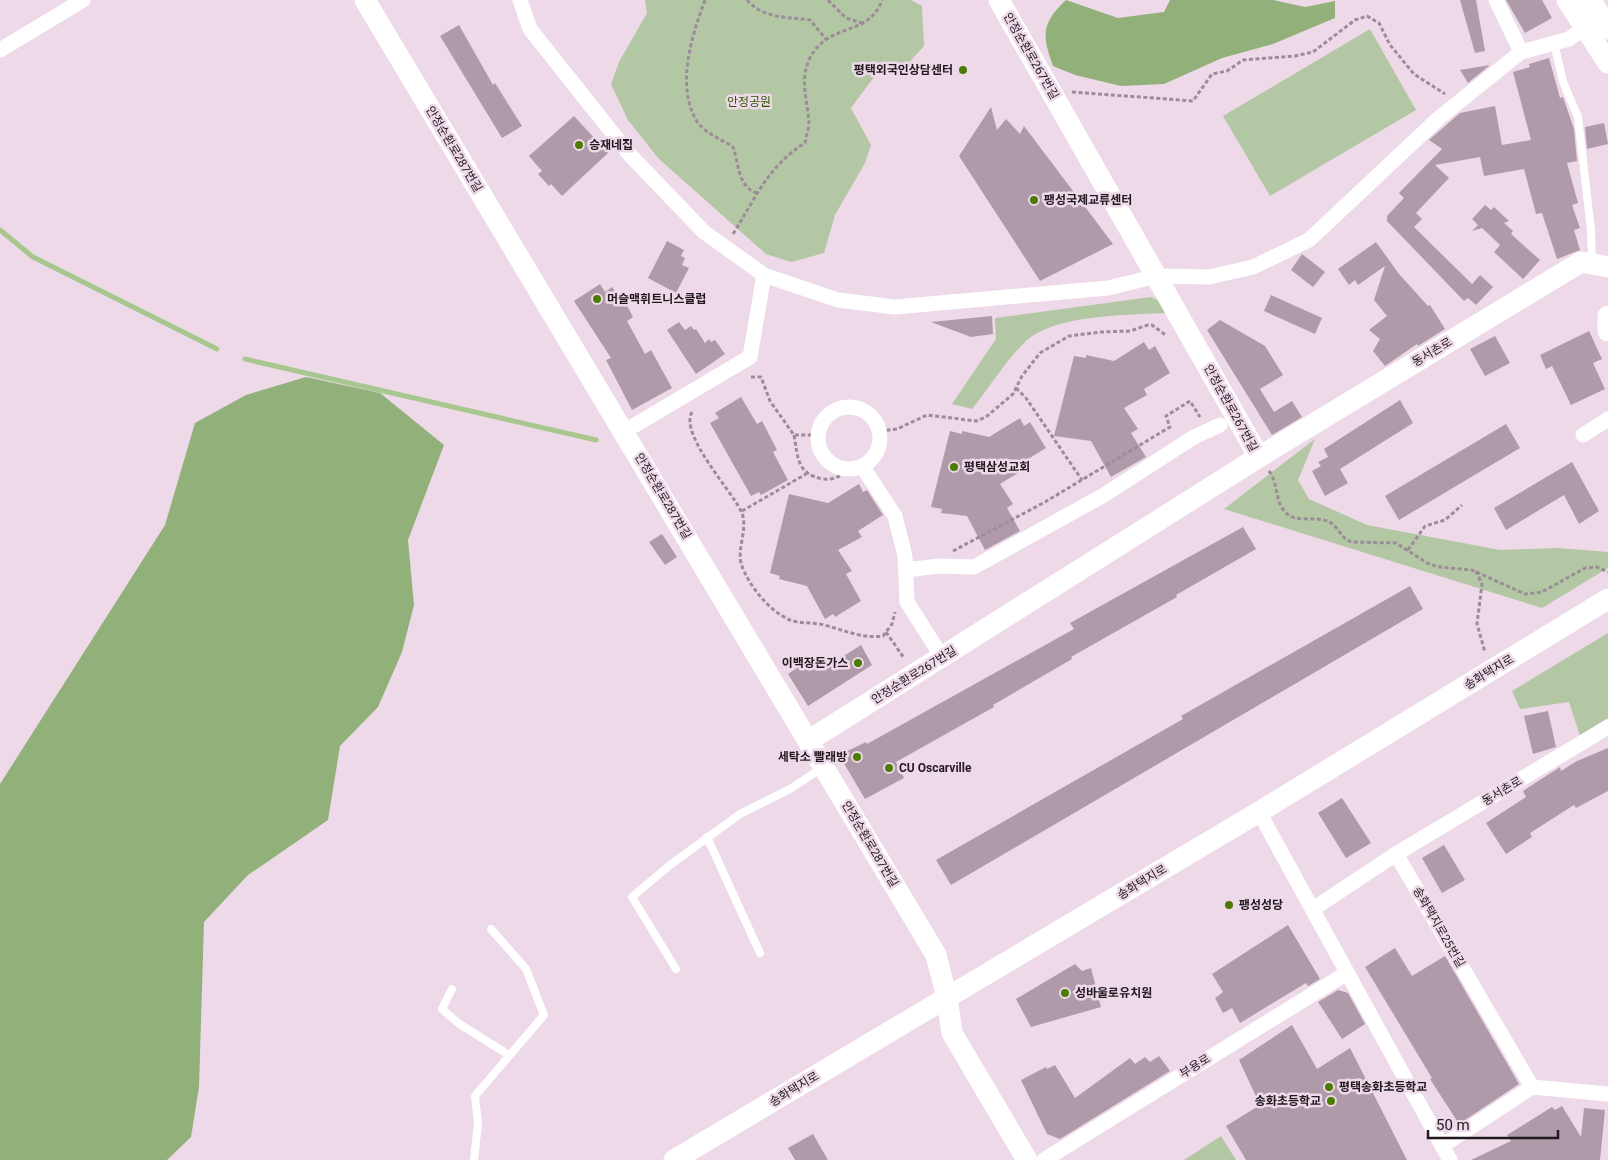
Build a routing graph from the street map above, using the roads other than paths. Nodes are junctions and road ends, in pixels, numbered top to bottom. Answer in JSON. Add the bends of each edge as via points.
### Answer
{"nodes":[{"id":1,"x":83,"y":0,"type":"edge"},
{"id":2,"x":365,"y":0,"type":"edge"},
{"id":3,"x":520,"y":0,"type":"edge"},
{"id":4,"x":998,"y":0,"type":"edge"},
{"id":5,"x":1496,"y":0,"type":"edge"},
{"id":6,"x":1567,"y":0,"type":"edge"},
{"id":7,"x":1591,"y":0,"type":"edge"},
{"id":8,"x":1584,"y":28,"type":"junction"},
{"id":9,"x":1608,"y":29,"type":"edge"},
{"id":10,"x":1554,"y":43,"type":"junction"},
{"id":11,"x":0,"y":50,"type":"edge"},
{"id":12,"x":1521,"y":52,"type":"junction"},
{"id":13,"x":1608,"y":63,"type":"edge"},
{"id":14,"x":1600,"y":265,"type":"edge"},
{"id":15,"x":764,"y":275,"type":"junction"},
{"id":16,"x":1157,"y":276,"type":"junction"},
{"id":17,"x":1608,"y":316,"type":"edge"},
{"id":18,"x":1608,"y":331,"type":"edge"},
{"id":19,"x":1608,"y":419,"type":"edge"},
{"id":20,"x":1214,"y":428,"type":"road end"},
{"id":21,"x":625,"y":432,"type":"junction"},
{"id":22,"x":1583,"y":435,"type":"dead end"},
{"id":23,"x":1255,"y":460,"type":"junction"},
{"id":24,"x":855,"y":468,"type":"junction"},
{"id":25,"x":906,"y":570,"type":"junction"},
{"id":26,"x":1608,"y":599,"type":"edge"},
{"id":27,"x":942,"y":657,"type":"junction"},
{"id":28,"x":1608,"y":727,"type":"edge"},
{"id":29,"x":808,"y":741,"type":"junction"},
{"id":30,"x":824,"y":767,"type":"junction"},
{"id":31,"x":1259,"y":812,"type":"junction"},
{"id":32,"x":707,"y":837,"type":"junction"},
{"id":33,"x":1396,"y":854,"type":"junction"},
{"id":34,"x":1313,"y":909,"type":"junction"},
{"id":35,"x":491,"y":929,"type":"dead end"},
{"id":36,"x":760,"y":953,"type":"dead end"},
{"id":37,"x":676,"y":968,"type":"dead end"},
{"id":38,"x":1347,"y":973,"type":"junction"},
{"id":39,"x":452,"y":989,"type":"dead end"},
{"id":40,"x":947,"y":998,"type":"junction"},
{"id":41,"x":509,"y":1055,"type":"junction"},
{"id":42,"x":1532,"y":1087,"type":"junction"},
{"id":43,"x":1608,"y":1094,"type":"edge"},
{"id":44,"x":1442,"y":1146,"type":"junction"},
{"id":45,"x":474,"y":1160,"type":"edge"},
{"id":46,"x":674,"y":1160,"type":"edge"},
{"id":47,"x":1027,"y":1160,"type":"edge"},
{"id":48,"x":1044,"y":1160,"type":"edge"},
{"id":49,"x":1450,"y":1160,"type":"edge"}],
"edges":[{"from":1,"to":11,"type":"street"},
{"from":2,"to":21,"type":"street","name":"안정순환로287번길"},
{"from":3,"to":15,"type":"street","via":[[530,28],[630,155],[704,232]]},
{"from":4,"to":16,"type":"street","name":"안정순환로267번길"},
{"from":5,"to":12,"type":"street"},
{"from":6,"to":8,"type":"street"},
{"from":7,"to":9,"type":"street"},
{"from":8,"to":10,"type":"street","via":[[1569,39]]},
{"from":8,"to":13,"type":"street"},
{"from":10,"to":12,"type":"street"},
{"from":10,"to":14,"type":"lane","via":[[1563,82],[1578,118],[1591,230]]},
{"from":12,"to":16,"type":"street","via":[[1360,190],[1309,240],[1253,267],[1209,277]]},
{"from":14,"to":23,"type":"street","name":"동서촌로","via":[[1581,262]]},
{"from":15,"to":16,"type":"street","via":[[838,300],[895,307],[1108,288]]},
{"from":15,"to":21,"type":"street","via":[[750,357]]},
{"from":16,"to":23,"type":"street","name":"안정순환로267번길"},
{"from":17,"to":18,"type":"street"},
{"from":19,"to":22,"type":"street"},
{"from":20,"to":25,"type":"street","via":[[1104,495],[974,567],[939,566]]},
{"from":21,"to":29,"type":"street","name":"안정순환로287번길"},
{"from":23,"to":27,"type":"street","name":"안정순환로267번길"},
{"from":24,"to":24,"type":"street","via":[[873,458],[880,445],[880,431],[864,410],[850,406],[836,409],[826,418],[819,444],[825,457],[835,466]]},
{"from":24,"to":25,"type":"street","via":[[895,516]]},
{"from":25,"to":27,"type":"street","via":[[907,602]]},
{"from":26,"to":31,"type":"street","name":"송화택지로"},
{"from":27,"to":29,"type":"street","name":"안정순환로267번길"},
{"from":28,"to":33,"type":"street","name":"동서촌로"},
{"from":29,"to":30,"type":"street","name":"안정순환로287번길"},
{"from":30,"to":32,"type":"lane","via":[[790,789],[740,814]]},
{"from":30,"to":40,"type":"street","name":"안정순환로287번길","via":[[936,955]]},
{"from":31,"to":34,"type":"street"},
{"from":31,"to":40,"type":"street","name":"송화택지로"},
{"from":32,"to":36,"type":"lane"},
{"from":32,"to":37,"type":"lane","via":[[632,897]]},
{"from":33,"to":34,"type":"street"},
{"from":33,"to":42,"type":"street","name":"송화택지로25번길"},
{"from":34,"to":38,"type":"street"},
{"from":35,"to":41,"type":"lane","via":[[526,969],[544,1015]]},
{"from":38,"to":44,"type":"street"},
{"from":38,"to":48,"type":"street","name":"부용로"},
{"from":39,"to":41,"type":"lane","via":[[442,1009],[458,1024]]},
{"from":40,"to":46,"type":"street","name":"송화택지로"},
{"from":40,"to":47,"type":"street","via":[[952,1034]]},
{"from":41,"to":45,"type":"lane","via":[[475,1096],[478,1123]]},
{"from":42,"to":43,"type":"street"},
{"from":42,"to":44,"type":"street"},
{"from":44,"to":49,"type":"street"}]}
